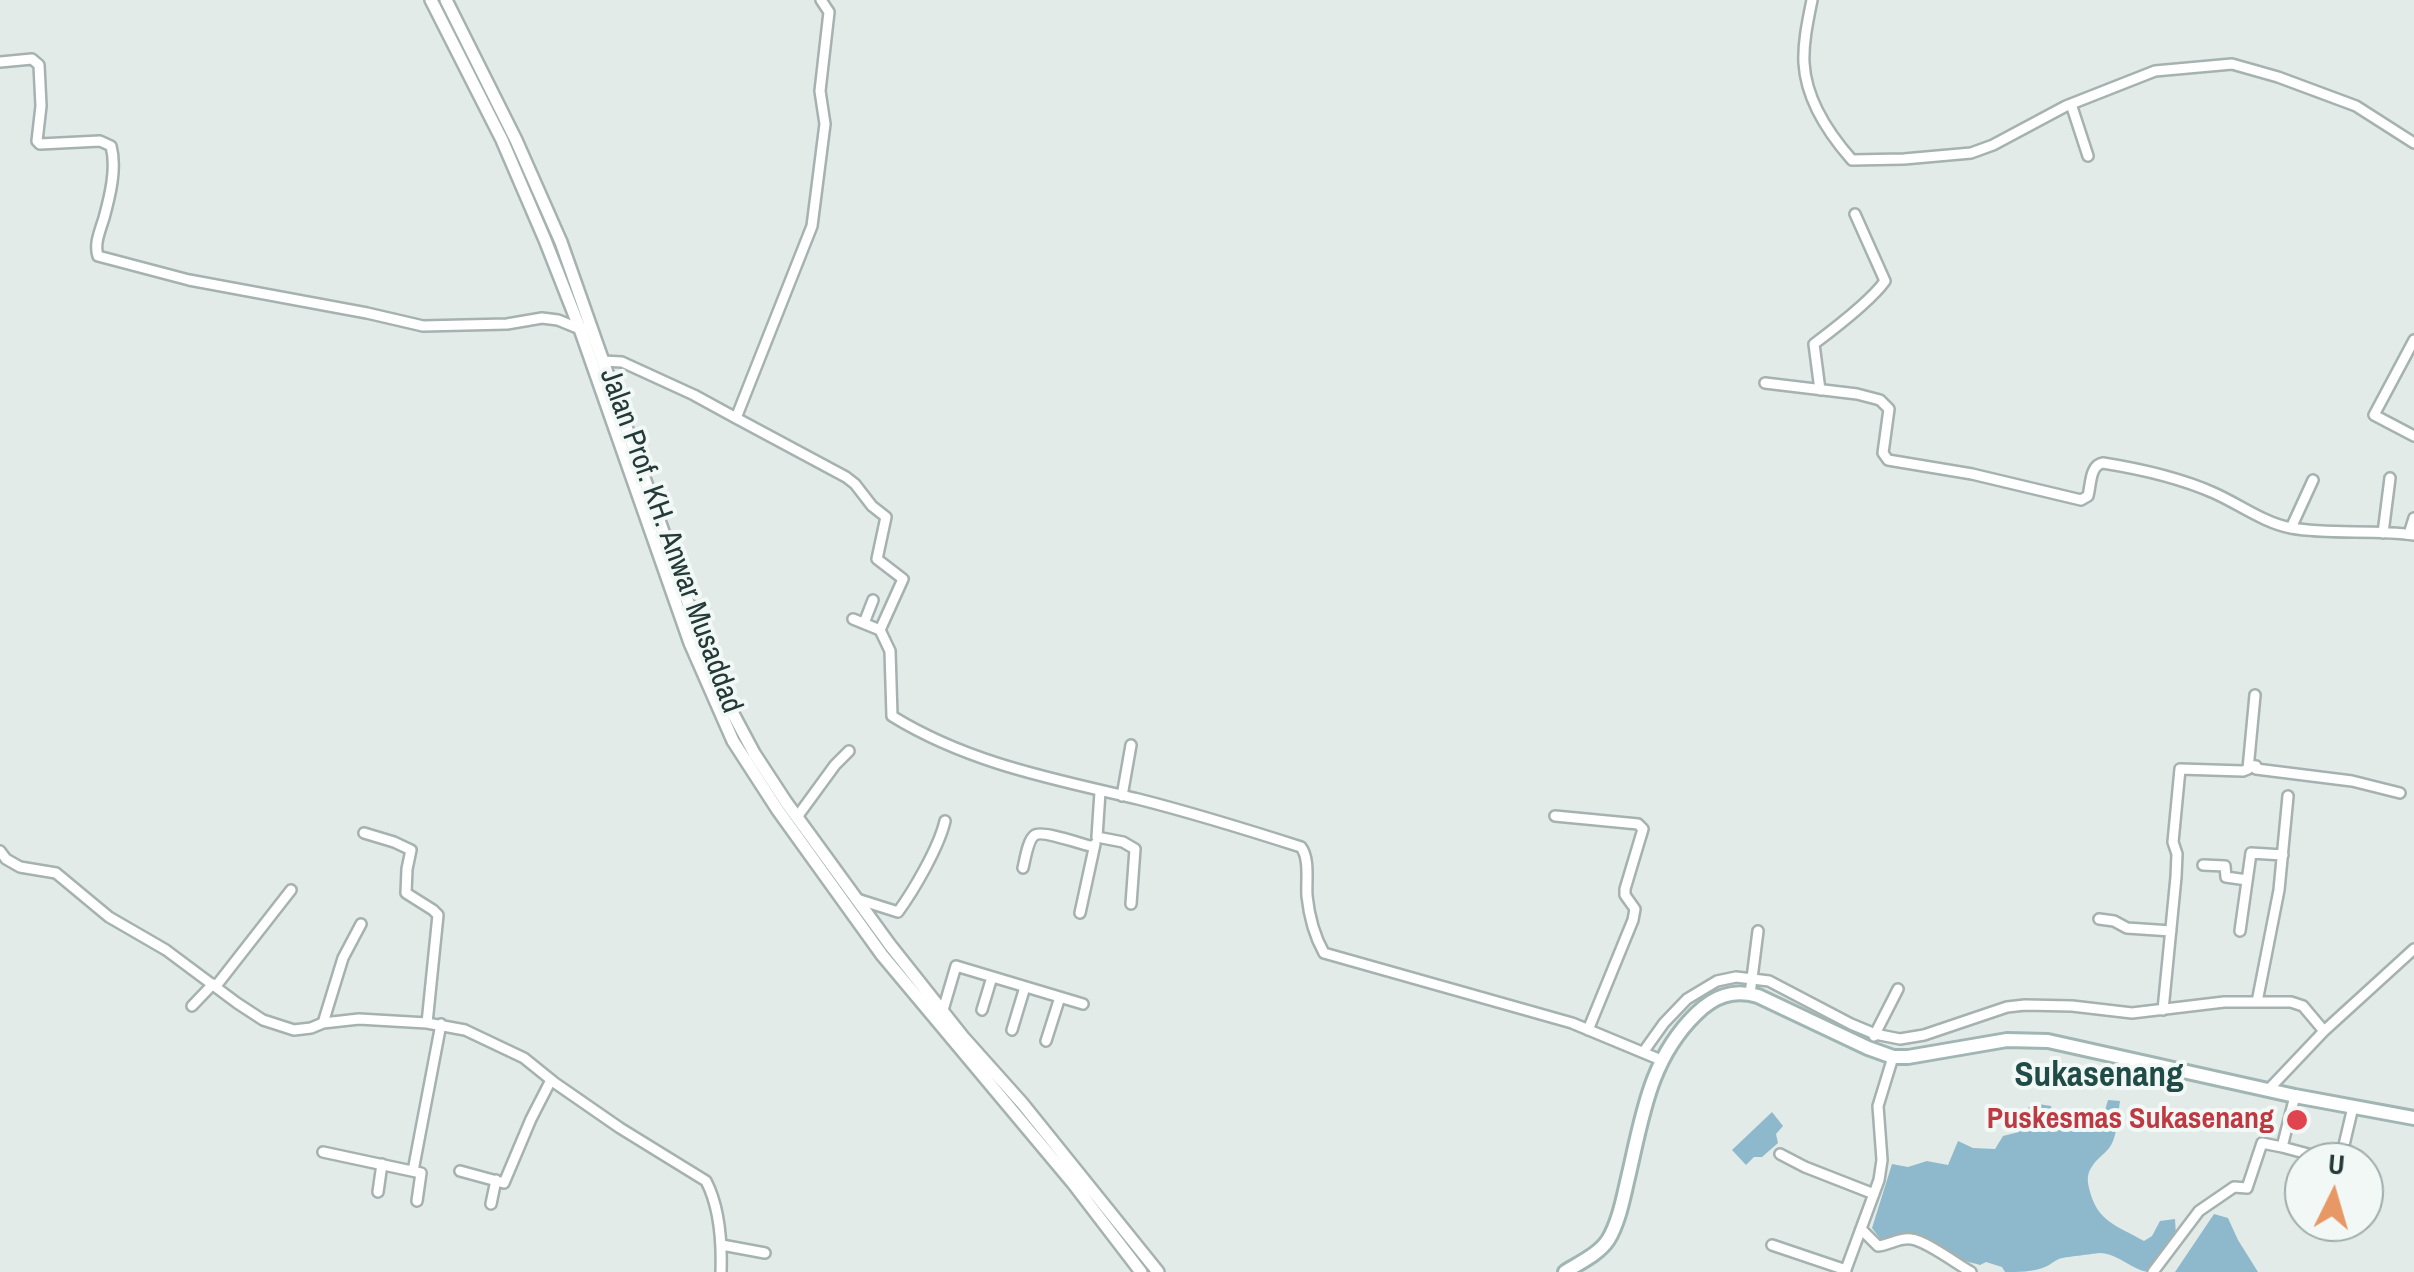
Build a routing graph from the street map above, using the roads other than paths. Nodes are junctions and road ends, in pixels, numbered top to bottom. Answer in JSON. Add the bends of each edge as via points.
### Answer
{"nodes":[{"id":1,"x":431,"y":0,"type":"edge"},
{"id":2,"x":446,"y":0,"type":"edge"},
{"id":3,"x":821,"y":0,"type":"edge"},
{"id":4,"x":1812,"y":0,"type":"edge"},
{"id":5,"x":0,"y":62,"type":"edge"},
{"id":6,"x":2071,"y":104,"type":"junction"},
{"id":7,"x":2414,"y":143,"type":"edge"},
{"id":8,"x":2088,"y":156,"type":"dead end"},
{"id":9,"x":1856,"y":214,"type":"dead end"},
{"id":10,"x":586,"y":328,"type":"junction"},
{"id":11,"x":2414,"y":340,"type":"edge"},
{"id":12,"x":603,"y":361,"type":"junction"},
{"id":13,"x":1766,"y":384,"type":"dead end"},
{"id":14,"x":1820,"y":390,"type":"junction"},
{"id":15,"x":736,"y":418,"type":"junction"},
{"id":16,"x":2414,"y":436,"type":"edge"},
{"id":17,"x":627,"y":449,"type":"junction"},
{"id":18,"x":2390,"y":478,"type":"dead end"},
{"id":19,"x":2312,"y":480,"type":"dead end"},
{"id":20,"x":2414,"y":518,"type":"edge"},
{"id":21,"x":2292,"y":528,"type":"junction"},
{"id":22,"x":2383,"y":533,"type":"junction"},
{"id":23,"x":2411,"y":534,"type":"edge"},
{"id":24,"x":874,"y":600,"type":"dead end"},
{"id":25,"x":880,"y":630,"type":"junction"},
{"id":26,"x":2255,"y":695,"type":"dead end"},
{"id":27,"x":1131,"y":745,"type":"dead end"},
{"id":28,"x":848,"y":750,"type":"dead end"},
{"id":29,"x":748,"y":754,"type":"junction"},
{"id":30,"x":2249,"y":765,"type":"junction"},
{"id":31,"x":1100,"y":792,"type":"junction"},
{"id":32,"x":2400,"y":792,"type":"dead end"},
{"id":33,"x":1122,"y":796,"type":"junction"},
{"id":34,"x":2288,"y":796,"type":"dead end"},
{"id":35,"x":1555,"y":816,"type":"dead end"},
{"id":36,"x":797,"y":817,"type":"junction"},
{"id":37,"x":946,"y":821,"type":"dead end"},
{"id":38,"x":364,"y":833,"type":"dead end"},
{"id":39,"x":1096,"y":842,"type":"junction"},
{"id":40,"x":0,"y":851,"type":"edge"},
{"id":41,"x":2282,"y":855,"type":"junction"},
{"id":42,"x":2203,"y":865,"type":"dead end"},
{"id":43,"x":1023,"y":868,"type":"dead end"},
{"id":44,"x":827,"y":869,"type":"junction"},
{"id":45,"x":2246,"y":880,"type":"junction"},
{"id":46,"x":290,"y":890,"type":"dead end"},
{"id":47,"x":856,"y":900,"type":"junction"},
{"id":48,"x":1131,"y":904,"type":"dead end"},
{"id":49,"x":1080,"y":912,"type":"dead end"},
{"id":50,"x":2099,"y":919,"type":"dead end"},
{"id":51,"x":361,"y":924,"type":"dead end"},
{"id":52,"x":1758,"y":931,"type":"dead end"},
{"id":53,"x":2171,"y":931,"type":"junction"},
{"id":54,"x":2240,"y":931,"type":"dead end"},
{"id":55,"x":2414,"y":950,"type":"edge"},
{"id":56,"x":992,"y":977,"type":"junction"},
{"id":57,"x":1750,"y":985,"type":"junction"},
{"id":58,"x":212,"y":987,"type":"junction"},
{"id":59,"x":1026,"y":987,"type":"junction"},
{"id":60,"x":1898,"y":989,"type":"dead end"},
{"id":61,"x":1060,"y":997,"type":"junction"},
{"id":62,"x":2257,"y":1002,"type":"junction"},
{"id":63,"x":1084,"y":1004,"type":"dead end"},
{"id":64,"x":192,"y":1006,"type":"dead end"},
{"id":65,"x":943,"y":1010,"type":"junction"},
{"id":66,"x":982,"y":1010,"type":"dead end"},
{"id":67,"x":2164,"y":1010,"type":"junction"},
{"id":68,"x":324,"y":1023,"type":"junction"},
{"id":69,"x":427,"y":1023,"type":"junction"},
{"id":70,"x":441,"y":1024,"type":"junction"},
{"id":71,"x":1012,"y":1030,"type":"dead end"},
{"id":72,"x":1588,"y":1030,"type":"junction"},
{"id":73,"x":2324,"y":1031,"type":"junction"},
{"id":74,"x":1872,"y":1040,"type":"junction"},
{"id":75,"x":1046,"y":1041,"type":"dead end"},
{"id":76,"x":1652,"y":1056,"type":"junction"},
{"id":77,"x":1893,"y":1057,"type":"junction"},
{"id":78,"x":551,"y":1080,"type":"junction"},
{"id":79,"x":2269,"y":1089,"type":"junction"},
{"id":80,"x":2295,"y":1096,"type":"junction"},
{"id":81,"x":2354,"y":1107,"type":"junction"},
{"id":82,"x":2414,"y":1118,"type":"edge"},
{"id":83,"x":2344,"y":1142,"type":"edge"},
{"id":84,"x":2282,"y":1147,"type":"joint"},
{"id":85,"x":323,"y":1152,"type":"dead end"},
{"id":86,"x":1780,"y":1154,"type":"dead end"},
{"id":87,"x":382,"y":1164,"type":"junction"},
{"id":88,"x":413,"y":1171,"type":"junction"},
{"id":89,"x":460,"y":1171,"type":"dead end"},
{"id":90,"x":496,"y":1180,"type":"junction"},
{"id":91,"x":378,"y":1192,"type":"dead end"},
{"id":92,"x":1874,"y":1194,"type":"junction"},
{"id":93,"x":417,"y":1201,"type":"dead end"},
{"id":94,"x":491,"y":1204,"type":"dead end"},
{"id":95,"x":1866,"y":1235,"type":"junction"},
{"id":96,"x":722,"y":1245,"type":"junction"},
{"id":97,"x":1772,"y":1245,"type":"dead end"},
{"id":98,"x":764,"y":1253,"type":"dead end"},
{"id":99,"x":1965,"y":1270,"type":"edge"},
{"id":100,"x":1845,"y":1271,"type":"edge"},
{"id":101,"x":721,"y":1272,"type":"edge"},
{"id":102,"x":1140,"y":1272,"type":"edge"},
{"id":103,"x":1158,"y":1272,"type":"edge"},
{"id":104,"x":1565,"y":1272,"type":"edge"},
{"id":105,"x":2154,"y":1272,"type":"edge"}],
"edges":[{"from":1,"to":10,"type":"street","name":"Jalan Prof. KH. Anwar Musaddad"},
{"from":2,"to":10,"type":"street","name":"Jalan Prof. KH. Anwar Musaddad","via":[[546,206]]},
{"from":3,"to":15,"type":"street","via":[[829,12],[820,91],[825,124],[812,226]]},
{"from":4,"to":6,"type":"street","via":[[1804,62],[1808,86],[1852,160],[1971,153]]},
{"from":5,"to":10,"type":"street","via":[[32,58],[39,64],[38,143],[111,146],[98,256],[423,326],[542,318]]},
{"from":6,"to":7,"type":"street","via":[[2155,72],[2232,64],[2356,106]]},
{"from":6,"to":8,"type":"street"},
{"from":9,"to":14,"type":"street","via":[[1885,281],[1814,344]]},
{"from":10,"to":12,"type":"street","name":"Jalan Prof. KH. Anwar Musaddad"},
{"from":10,"to":17,"type":"street","name":"Jalan Prof. KH. Anwar Musaddad"},
{"from":11,"to":16,"type":"street","via":[[2374,415]]},
{"from":12,"to":15,"type":"street","via":[[622,362]]},
{"from":12,"to":17,"type":"street","name":"Jalan Prof. KH. Anwar Musaddad"},
{"from":13,"to":14,"type":"street"},
{"from":14,"to":21,"type":"street","via":[[1886,404],[1888,460],[2082,500],[2096,465],[2117,465],[2194,485]]},
{"from":15,"to":25,"type":"street","via":[[846,477],[886,516],[877,559],[903,581]]},
{"from":17,"to":29,"type":"street","name":"Jalan Prof. KH. Anwar Musaddad"},
{"from":18,"to":22,"type":"street"},
{"from":19,"to":21,"type":"street"},
{"from":20,"to":23,"type":"street"},
{"from":21,"to":22,"type":"street"},
{"from":22,"to":23,"type":"street"},
{"from":24,"to":25,"type":"street","via":[[859,621]]},
{"from":25,"to":31,"type":"street","via":[[890,648],[892,716],[984,760]]},
{"from":26,"to":30,"type":"street"},
{"from":27,"to":33,"type":"street"},
{"from":28,"to":36,"type":"street"},
{"from":29,"to":36,"type":"street","name":"Jalan Prof. KH. Anwar Musaddad"},
{"from":29,"to":44,"type":"street","name":"Jalan Prof. KH. Anwar Musaddad"},
{"from":30,"to":32,"type":"street"},
{"from":30,"to":53,"type":"street","via":[[2244,771],[2180,769]]},
{"from":31,"to":33,"type":"street"},
{"from":31,"to":39,"type":"street"},
{"from":33,"to":72,"type":"street","via":[[1302,848],[1312,924],[1324,953]]},
{"from":34,"to":41,"type":"street"},
{"from":35,"to":72,"type":"street","via":[[1643,829],[1625,896],[1633,920]]},
{"from":36,"to":44,"type":"street","name":"Jalan Prof. KH. Anwar Musaddad"},
{"from":37,"to":47,"type":"street","via":[[898,912]]},
{"from":38,"to":69,"type":"street","via":[[411,850],[406,893],[438,915]]},
{"from":39,"to":43,"type":"street","via":[[1036,835]]},
{"from":39,"to":48,"type":"street","via":[[1135,849]]},
{"from":39,"to":49,"type":"street"},
{"from":40,"to":58,"type":"street","via":[[17,866],[56,874]]},
{"from":41,"to":45,"type":"street","via":[[2251,853]]},
{"from":41,"to":62,"type":"street"},
{"from":42,"to":45,"type":"street","via":[[2225,866],[2226,877]]},
{"from":44,"to":47,"type":"street","name":"Jalan Prof. KH. Anwar Musaddad"},
{"from":44,"to":102,"type":"street","name":"Jalan Prof. KH. Anwar Musaddad","via":[[902,980]]},
{"from":45,"to":54,"type":"street"},
{"from":46,"to":58,"type":"street"},
{"from":47,"to":65,"type":"street","name":"Jalan Prof. KH. Anwar Musaddad"},
{"from":50,"to":53,"type":"street"},
{"from":51,"to":68,"type":"street"},
{"from":52,"to":57,"type":"street"},
{"from":53,"to":67,"type":"street"},
{"from":55,"to":73,"type":"street"},
{"from":56,"to":59,"type":"street"},
{"from":56,"to":65,"type":"street","via":[[956,966]]},
{"from":56,"to":66,"type":"street"},
{"from":57,"to":74,"type":"main road"},
{"from":57,"to":76,"type":"main road","via":[[1710,1002]]},
{"from":58,"to":64,"type":"street"},
{"from":58,"to":68,"type":"street","via":[[282,1027]]},
{"from":59,"to":61,"type":"street"},
{"from":59,"to":71,"type":"street"},
{"from":60,"to":74,"type":"street"},
{"from":61,"to":63,"type":"street"},
{"from":61,"to":75,"type":"street"},
{"from":62,"to":67,"type":"street"},
{"from":62,"to":73,"type":"street","via":[[2299,1004]]},
{"from":65,"to":103,"type":"street","name":"Jalan Prof. KH. Anwar Musaddad"},
{"from":67,"to":74,"type":"street","via":[[2016,1006],[1912,1038]]},
{"from":68,"to":69,"type":"street"},
{"from":69,"to":70,"type":"street"},
{"from":70,"to":78,"type":"street","via":[[512,1051]]},
{"from":70,"to":88,"type":"street"},
{"from":72,"to":76,"type":"street"},
{"from":73,"to":79,"type":"street"},
{"from":74,"to":77,"type":"main road"},
{"from":76,"to":104,"type":"main road","via":[[1612,1231]]},
{"from":77,"to":79,"type":"main road","via":[[2007,1040],[2048,1041]]},
{"from":77,"to":92,"type":"street","via":[[1878,1106],[1882,1160]]},
{"from":78,"to":90,"type":"street","via":[[504,1182]]},
{"from":78,"to":96,"type":"street","via":[[706,1182]]},
{"from":79,"to":80,"type":"main road"},
{"from":80,"to":81,"type":"main road"},
{"from":80,"to":84,"type":"street"},
{"from":81,"to":82,"type":"main road"},
{"from":81,"to":83,"type":"street"},
{"from":84,"to":105,"type":"street","via":[[2262,1144],[2248,1188],[2234,1186],[2199,1211]]},
{"from":85,"to":87,"type":"street"},
{"from":86,"to":92,"type":"street"},
{"from":87,"to":88,"type":"street"},
{"from":87,"to":91,"type":"street"},
{"from":88,"to":93,"type":"street","via":[[421,1173]]},
{"from":89,"to":90,"type":"street"},
{"from":90,"to":94,"type":"street"},
{"from":92,"to":95,"type":"street"},
{"from":95,"to":99,"type":"street","via":[[1878,1246],[1914,1239]]},
{"from":95,"to":100,"type":"street"},
{"from":96,"to":98,"type":"street"},
{"from":96,"to":101,"type":"street"},
{"from":97,"to":100,"type":"street"}]}
